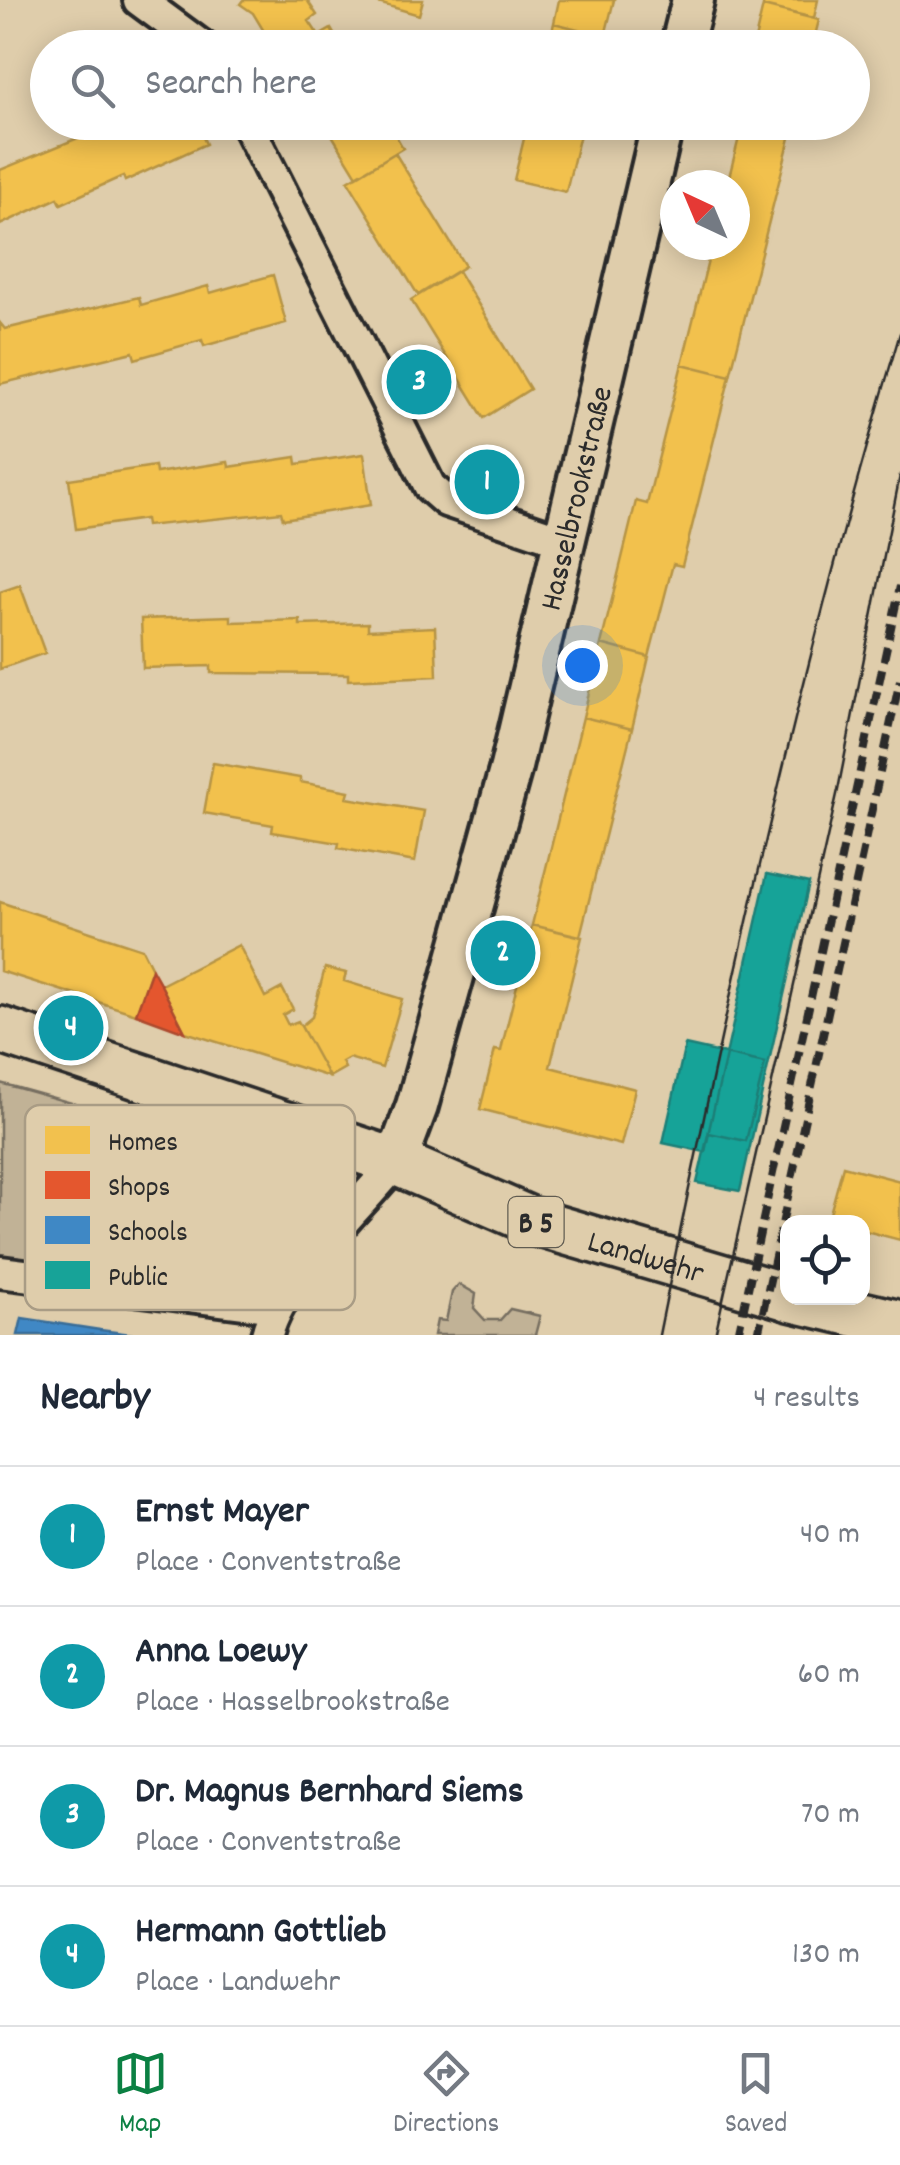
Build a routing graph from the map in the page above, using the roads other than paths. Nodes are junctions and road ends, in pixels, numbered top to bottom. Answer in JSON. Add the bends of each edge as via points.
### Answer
{"nodes":[{"id":1,"x":139,"y":0,"type":"edge"},
{"id":2,"x":693,"y":0,"type":"edge"},
{"id":3,"x":180,"y":30,"type":"edge"},
{"id":4,"x":686,"y":30,"type":"edge"},
{"id":5,"x":255,"y":140,"type":"edge"},
{"id":6,"x":659,"y":140,"type":"edge"},
{"id":7,"x":564,"y":542,"type":"junction"},
{"id":8,"x":0,"y":1030,"type":"edge"},
{"id":9,"x":225,"y":1105,"type":"edge"},
{"id":10,"x":355,"y":1148,"type":"edge"},
{"id":11,"x":396,"y":1162,"type":"junction"},
{"id":12,"x":355,"y":1214,"type":"edge"},
{"id":13,"x":0,"y":1272,"type":"edge"},
{"id":14,"x":25,"y":1277,"type":"edge"},
{"id":15,"x":780,"y":1294,"type":"edge"},
{"id":16,"x":822,"y":1305,"type":"edge"},
{"id":17,"x":210,"y":1310,"type":"edge"},
{"id":18,"x":271,"y":1321,"type":"edge"},
{"id":19,"x":900,"y":1324,"type":"edge"}],
"edges":[{"from":1,"to":3,"type":"street"},
{"from":2,"to":4,"type":"street"},
{"from":5,"to":7,"type":"street","via":[[430,487],[446,501]]},
{"from":6,"to":7,"type":"street","name":"Hasselbrookstraße"},
{"from":7,"to":11,"type":"street","name":"Hasselbrookstraße","via":[[498,820]]},
{"from":8,"to":9,"type":"main road","name":"Landwehr","number":"B 5"},
{"from":10,"to":11,"type":"main road","name":"Landwehr","number":"B 5"},
{"from":11,"to":12,"type":"street"},
{"from":11,"to":15,"type":"main road","name":"Landwehr","number":"B 5","via":[[537,1222]]},
{"from":13,"to":14,"type":"street"},
{"from":16,"to":19,"type":"main road","name":"Landwehr","number":"B 5"},
{"from":17,"to":18,"type":"street"}]}
